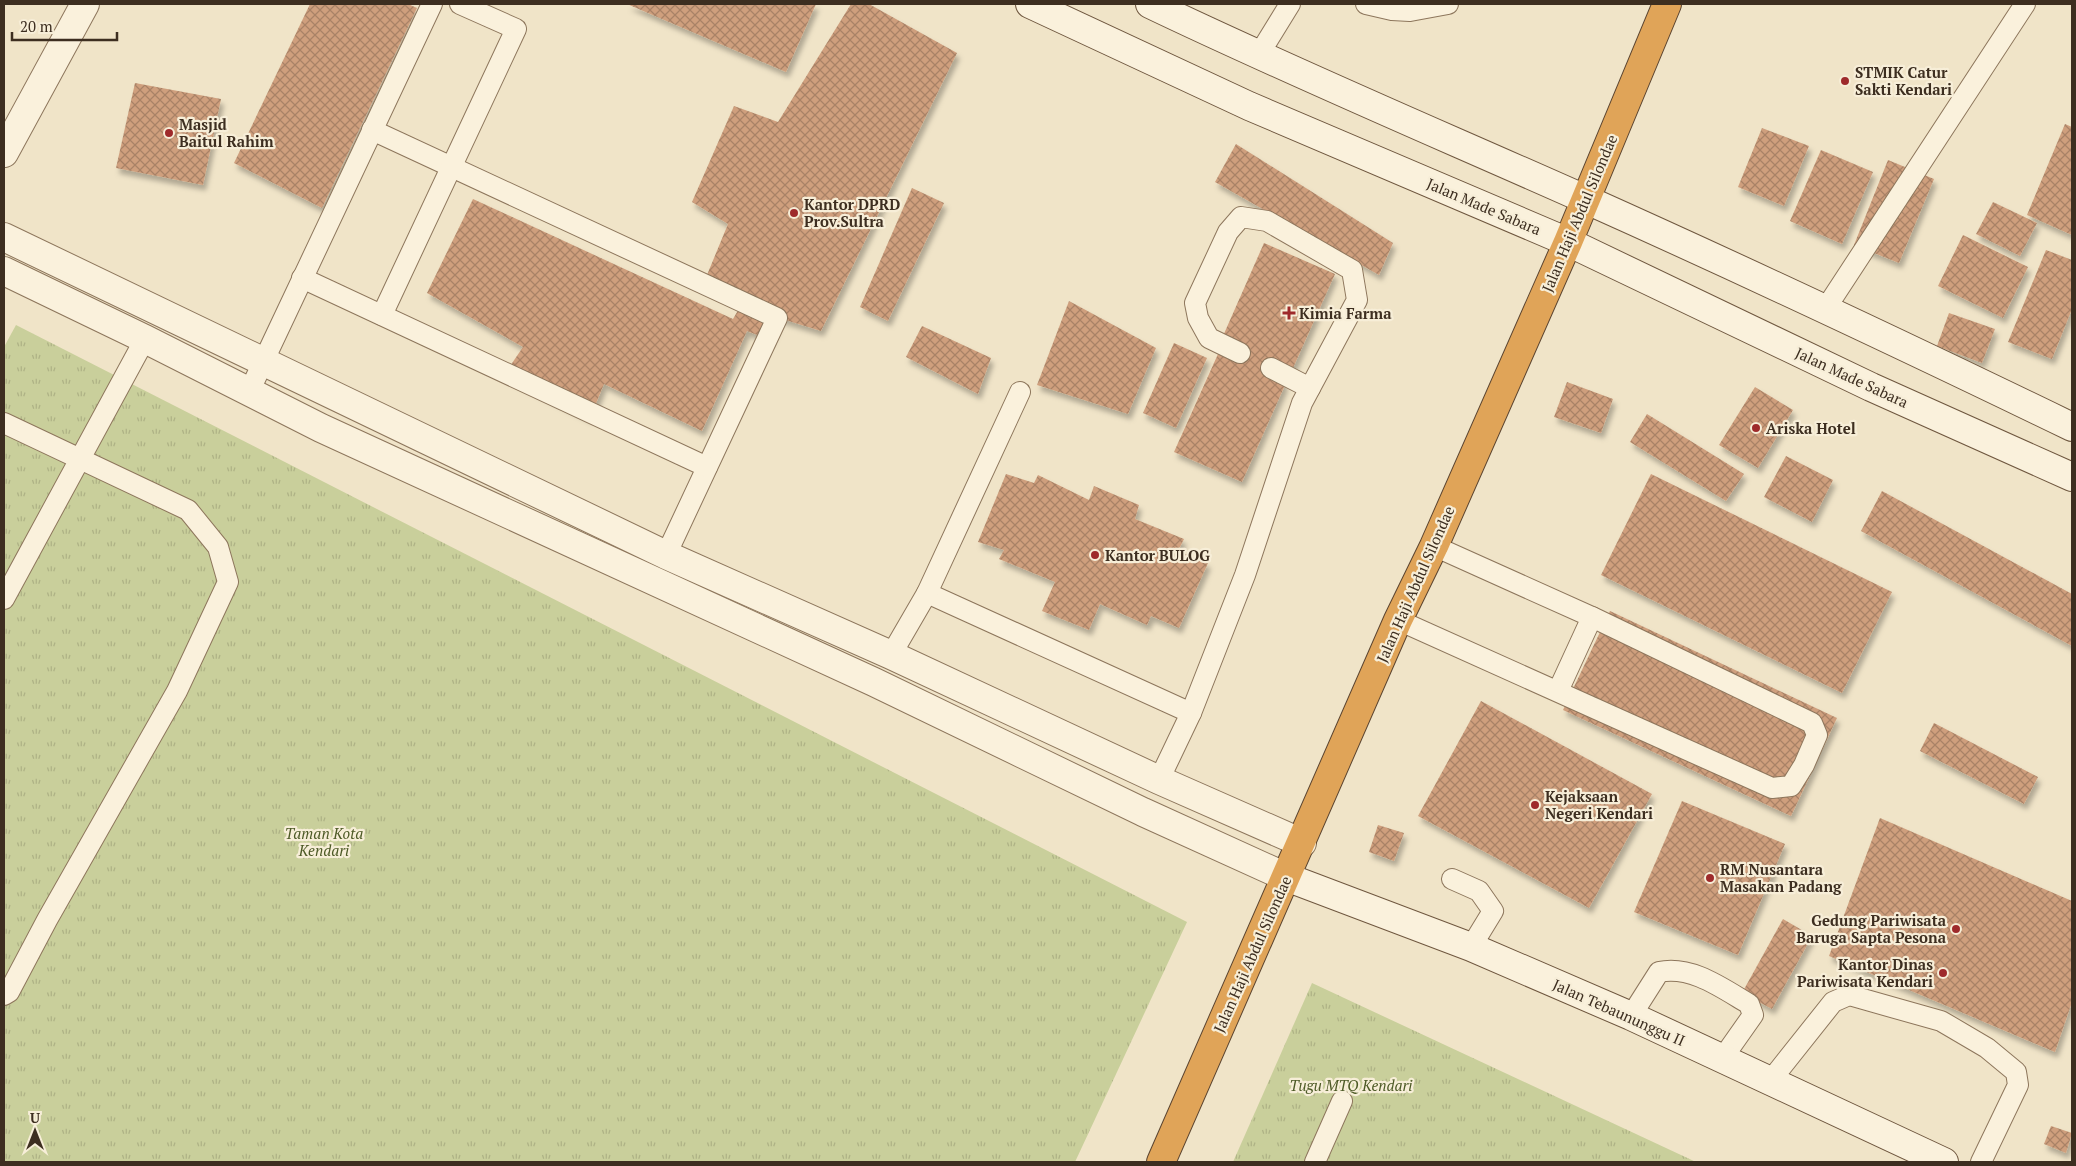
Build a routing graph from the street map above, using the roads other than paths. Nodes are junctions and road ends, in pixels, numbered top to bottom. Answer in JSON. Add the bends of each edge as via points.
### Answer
{"nodes":[{"id":1,"x":85,"y":4,"type":"edge"},
{"id":2,"x":432,"y":4,"type":"edge"},
{"id":3,"x":460,"y":4,"type":"edge"},
{"id":4,"x":1030,"y":4,"type":"edge"},
{"id":5,"x":1150,"y":4,"type":"edge"},
{"id":6,"x":1290,"y":4,"type":"edge"},
{"id":7,"x":1366,"y":4,"type":"edge"},
{"id":8,"x":1448,"y":4,"type":"edge"},
{"id":9,"x":1667,"y":4,"type":"edge"},
{"id":10,"x":2025,"y":4,"type":"edge"},
{"id":11,"x":1258,"y":56,"type":"junction"},
{"id":12,"x":372,"y":130,"type":"junction"},
{"id":13,"x":4,"y":153,"type":"edge"},
{"id":14,"x":451,"y":167,"type":"junction"},
{"id":15,"x":1585,"y":199,"type":"junction"},
{"id":16,"x":4,"y":238,"type":"edge"},
{"id":17,"x":1568,"y":242,"type":"junction"},
{"id":18,"x":4,"y":271,"type":"edge"},
{"id":19,"x":302,"y":278,"type":"junction"},
{"id":20,"x":1826,"y":308,"type":"junction"},
{"id":21,"x":382,"y":315,"type":"junction"},
{"id":22,"x":145,"y":339,"type":"junction"},
{"id":23,"x":1240,"y":353,"type":"dead end"},
{"id":24,"x":264,"y":361,"type":"junction"},
{"id":25,"x":1271,"y":368,"type":"dead end"},
{"id":26,"x":1310,"y":388,"type":"junction"},
{"id":27,"x":249,"y":392,"type":"junction"},
{"id":28,"x":1020,"y":392,"type":"dead end"},
{"id":29,"x":4,"y":423,"type":"edge"},
{"id":30,"x":2072,"y":426,"type":"edge"},
{"id":31,"x":80,"y":459,"type":"junction"},
{"id":32,"x":708,"y":466,"type":"junction"},
{"id":33,"x":2072,"y":477,"type":"edge"},
{"id":34,"x":1434,"y":546,"type":"junction"},
{"id":35,"x":666,"y":555,"type":"junction"},
{"id":36,"x":927,"y":593,"type":"junction"},
{"id":37,"x":4,"y":599,"type":"edge"},
{"id":38,"x":1592,"y":617,"type":"junction"},
{"id":39,"x":1398,"y":620,"type":"junction"},
{"id":40,"x":891,"y":655,"type":"junction"},
{"id":41,"x":1558,"y":692,"type":"junction"},
{"id":42,"x":1191,"y":713,"type":"junction"},
{"id":43,"x":1159,"y":780,"type":"junction"},
{"id":44,"x":1302,"y":843,"type":"junction"},
{"id":45,"x":1286,"y":878,"type":"junction"},
{"id":46,"x":1452,"y":879,"type":"dead end"},
{"id":47,"x":1471,"y":947,"type":"junction"},
{"id":48,"x":4,"y":995,"type":"edge"},
{"id":49,"x":1632,"y":1016,"type":"junction"},
{"id":50,"x":1722,"y":1059,"type":"junction"},
{"id":51,"x":1771,"y":1080,"type":"junction"},
{"id":52,"x":1342,"y":1101,"type":"dead end"},
{"id":53,"x":1161,"y":1162,"type":"edge"},
{"id":54,"x":1315,"y":1162,"type":"edge"},
{"id":55,"x":1944,"y":1162,"type":"edge"},
{"id":56,"x":1981,"y":1162,"type":"edge"}],
"edges":[{"from":1,"to":13,"type":"street"},
{"from":2,"to":12,"type":"lane"},
{"from":3,"to":14,"type":"lane","via":[[516,30]]},
{"from":4,"to":17,"type":"street","name":"Jalan Made Sabara","via":[[1248,106]]},
{"from":5,"to":11,"type":"street"},
{"from":6,"to":11,"type":"lane"},
{"from":7,"to":8,"type":"lane","via":[[1410,12]]},
{"from":9,"to":15,"type":"highway","name":"Jalan Haji Abdul Silondae"},
{"from":10,"to":20,"type":"lane"},
{"from":11,"to":15,"type":"street"},
{"from":12,"to":14,"type":"lane"},
{"from":12,"to":19,"type":"lane"},
{"from":14,"to":21,"type":"lane"},
{"from":14,"to":32,"type":"lane","via":[[777,318]]},
{"from":15,"to":17,"type":"highway","name":"Jalan Haji Abdul Silondae"},
{"from":15,"to":20,"type":"street"},
{"from":16,"to":24,"type":"street"},
{"from":17,"to":33,"type":"street","name":"Jalan Made Sabara","via":[[1871,387]]},
{"from":17,"to":34,"type":"highway","name":"Jalan Haji Abdul Silondae"},
{"from":18,"to":22,"type":"street","name":"Jalan Tebaununggu II"},
{"from":19,"to":21,"type":"lane"},
{"from":19,"to":24,"type":"lane"},
{"from":20,"to":30,"type":"street"},
{"from":21,"to":32,"type":"lane"},
{"from":22,"to":27,"type":"street","name":"Jalan Tebaununggu II"},
{"from":22,"to":31,"type":"lane"},
{"from":23,"to":26,"type":"lane","via":[[1209,338],[1198,318],[1195,303],[1228,232],[1241,217],[1267,221],[1352,270],[1356,300]]},
{"from":24,"to":27,"type":"lane"},
{"from":24,"to":35,"type":"street"},
{"from":25,"to":26,"type":"lane"},
{"from":26,"to":42,"type":"lane","via":[[1302,403],[1245,575]]},
{"from":27,"to":45,"type":"street","name":"Jalan Tebaununggu II","via":[[874,682]]},
{"from":28,"to":36,"type":"lane"},
{"from":29,"to":31,"type":"lane"},
{"from":31,"to":37,"type":"lane"},
{"from":31,"to":48,"type":"lane","via":[[188,510],[218,547],[228,582],[178,691],[9,992]]},
{"from":32,"to":35,"type":"lane"},
{"from":34,"to":38,"type":"lane"},
{"from":34,"to":39,"type":"highway","name":"Jalan Haji Abdul Silondae"},
{"from":35,"to":40,"type":"street"},
{"from":36,"to":40,"type":"lane"},
{"from":36,"to":42,"type":"lane"},
{"from":38,"to":41,"type":"lane"},
{"from":38,"to":41,"type":"lane","via":[[1812,724],[1817,735],[1804,765],[1791,786],[1772,788]]},
{"from":39,"to":41,"type":"lane"},
{"from":39,"to":44,"type":"highway","name":"Jalan Haji Abdul Silondae"},
{"from":40,"to":43,"type":"street"},
{"from":42,"to":43,"type":"lane"},
{"from":43,"to":44,"type":"street"},
{"from":44,"to":45,"type":"highway","name":"Jalan Haji Abdul Silondae"},
{"from":45,"to":47,"type":"street","name":"Jalan Tebaununggu II"},
{"from":45,"to":53,"type":"highway","name":"Jalan Haji Abdul Silondae"},
{"from":46,"to":47,"type":"lane","via":[[1479,891],[1492,911]]},
{"from":47,"to":49,"type":"street","name":"Jalan Tebaununggu II"},
{"from":49,"to":50,"type":"street","name":"Jalan Tebaununggu II"},
{"from":49,"to":50,"type":"lane","via":[[1659,972],[1670,969],[1702,977],[1749,1004],[1753,1015]]},
{"from":50,"to":51,"type":"street","name":"Jalan Tebaununggu II"},
{"from":51,"to":55,"type":"street","name":"Jalan Tebaununggu II"},
{"from":51,"to":56,"type":"lane","via":[[1833,1002],[1849,995],[1941,1021],[1987,1048],[2016,1072],[2018,1085]]},
{"from":52,"to":54,"type":"lane"}]}
